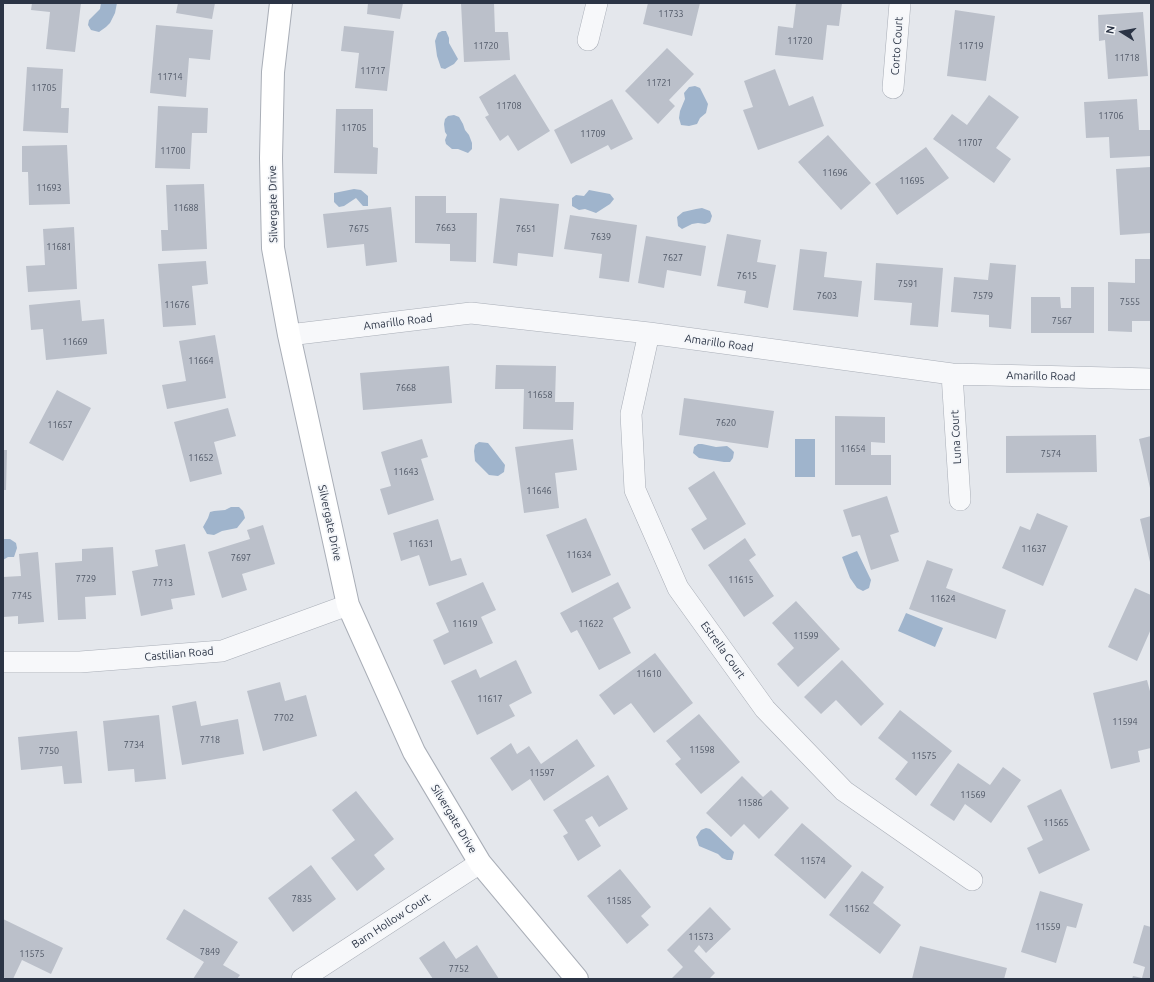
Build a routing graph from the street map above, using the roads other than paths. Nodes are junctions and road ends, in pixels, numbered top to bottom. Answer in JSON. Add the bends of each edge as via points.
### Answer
{"nodes":[{"id":1,"x":281,"y":3,"type":"edge"},
{"id":2,"x":597,"y":3,"type":"edge"},
{"id":3,"x":900,"y":3,"type":"edge"},
{"id":4,"x":588,"y":40,"type":"dead end"},
{"id":5,"x":894,"y":88,"type":"dead end"},
{"id":6,"x":649,"y":333,"type":"junction"},
{"id":7,"x":289,"y":335,"type":"junction"},
{"id":8,"x":952,"y":374,"type":"junction"},
{"id":9,"x":1151,"y":378,"type":"edge"},
{"id":10,"x":960,"y":500,"type":"dead end"},
{"id":11,"x":348,"y":605,"type":"junction"},
{"id":12,"x":3,"y":662,"type":"edge"},
{"id":13,"x":480,"y":863,"type":"junction"},
{"id":14,"x":972,"y":880,"type":"dead end"},
{"id":15,"x":302,"y":979,"type":"edge"},
{"id":16,"x":577,"y":979,"type":"edge"}],
"edges":[{"from":1,"to":7,"type":"street","name":"Silvergate Drive","via":[[273,72],[273,248]]},
{"from":2,"to":4,"type":"street"},
{"from":3,"to":5,"type":"street","name":"Corto Court"},
{"from":6,"to":7,"type":"street","name":"Amarillo Road","via":[[472,313]]},
{"from":6,"to":8,"type":"street","name":"Amarillo Road"},
{"from":6,"to":14,"type":"street","name":"Estrella Court","via":[[630,414],[635,490],[678,588],[765,709],[844,791]]},
{"from":7,"to":11,"type":"street","name":"Silvergate Drive"},
{"from":8,"to":9,"type":"street","name":"Amarillo Road"},
{"from":8,"to":10,"type":"street","name":"Luna Court"},
{"from":11,"to":12,"type":"street","name":"Castilian Road","via":[[222,651],[80,662]]},
{"from":11,"to":13,"type":"street","name":"Silvergate Drive","via":[[414,752]]},
{"from":13,"to":15,"type":"street","name":"Barn Hollow Court"},
{"from":13,"to":16,"type":"street","name":"Silvergate Drive"}]}
